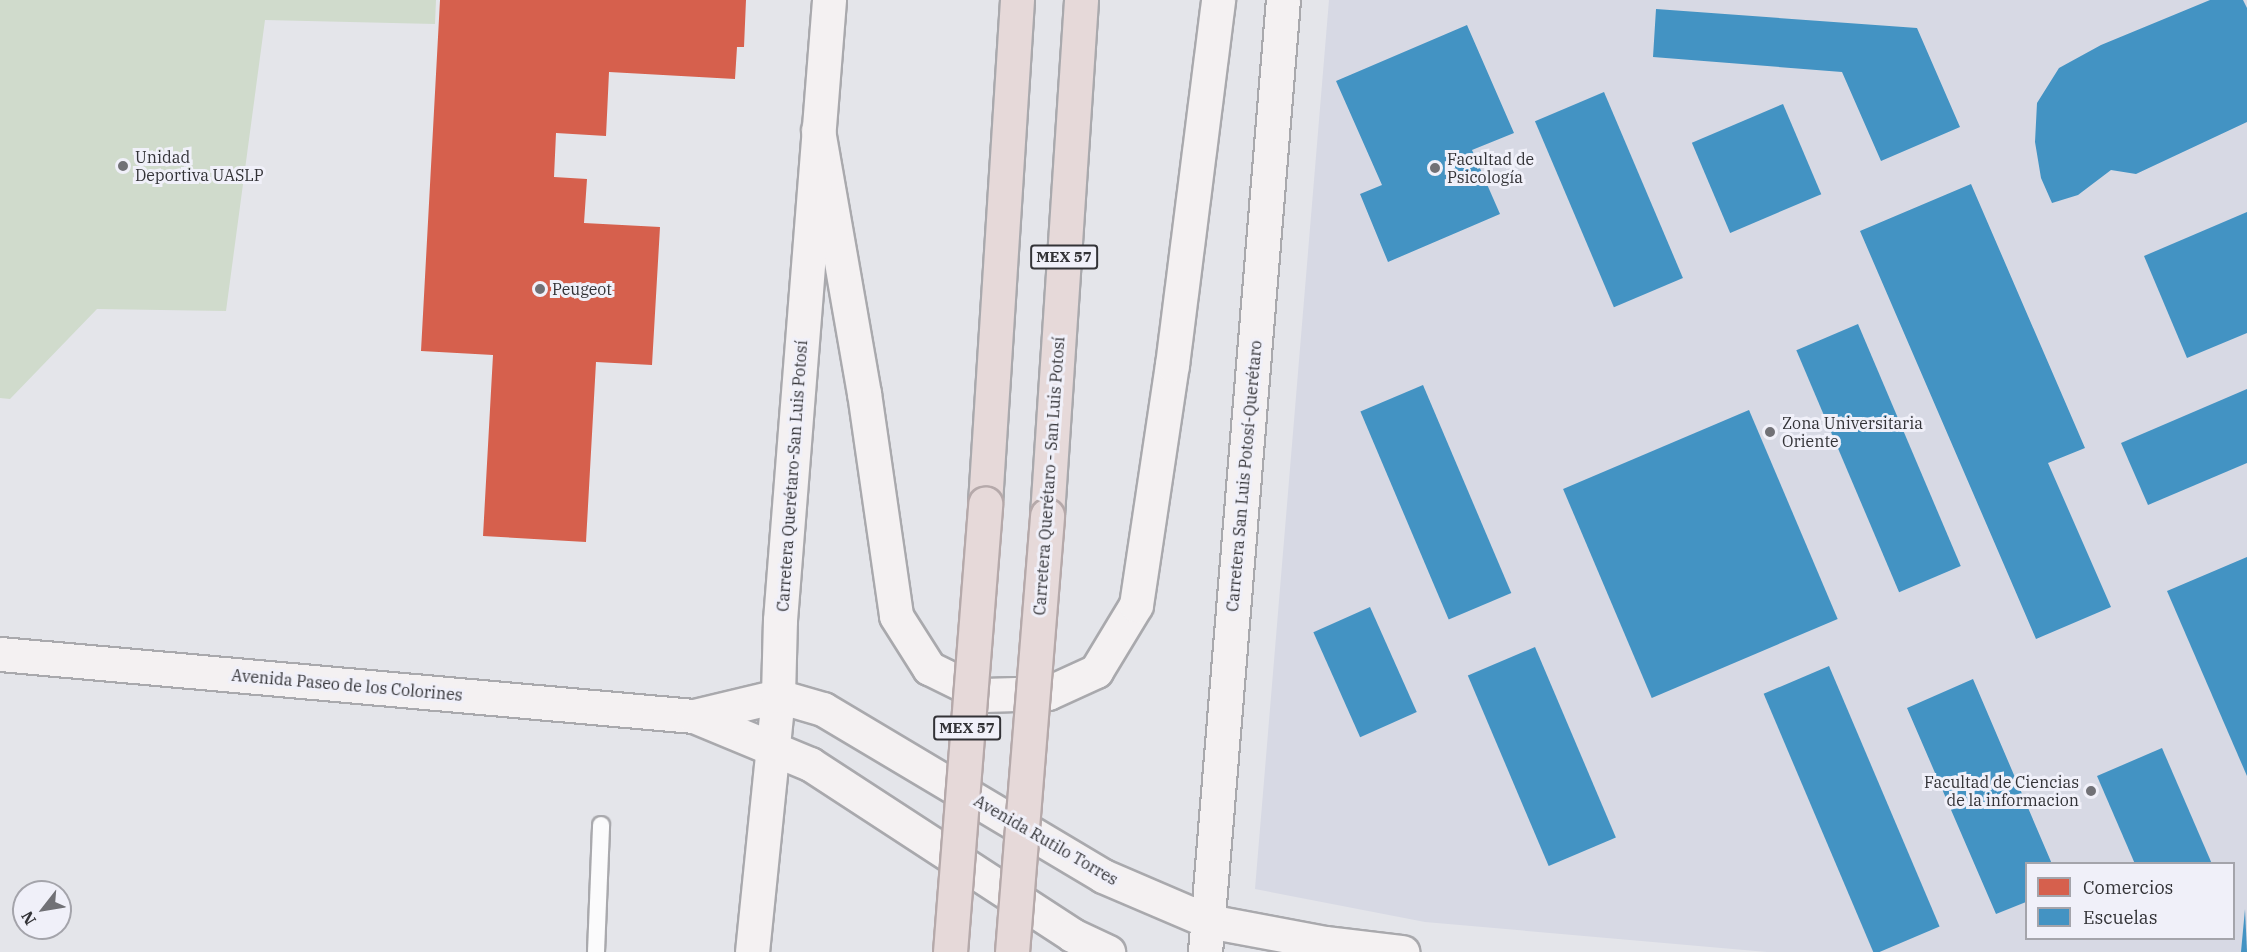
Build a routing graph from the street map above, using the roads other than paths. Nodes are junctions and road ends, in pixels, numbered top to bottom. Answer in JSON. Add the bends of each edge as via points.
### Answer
{"nodes":[{"id":1,"x":829,"y":0,"type":"edge"},
{"id":2,"x":1017,"y":0,"type":"edge"},
{"id":3,"x":1081,"y":0,"type":"edge"},
{"id":4,"x":1218,"y":0,"type":"edge"},
{"id":5,"x":1283,"y":0,"type":"edge"},
{"id":6,"x":818,"y":130,"type":"junction"},
{"id":7,"x":0,"y":654,"type":"edge"},
{"id":8,"x":778,"y":696,"type":"junction"},
{"id":9,"x":693,"y":716,"type":"junction"},
{"id":10,"x":771,"y":746,"type":"junction"},
{"id":11,"x":601,"y":825,"type":"dead end"},
{"id":12,"x":1206,"y":936,"type":"edge"},
{"id":13,"x":596,"y":952,"type":"edge"},
{"id":14,"x":752,"y":952,"type":"edge"},
{"id":15,"x":950,"y":952,"type":"edge"},
{"id":16,"x":1012,"y":952,"type":"edge"},
{"id":17,"x":1108,"y":952,"type":"edge"},
{"id":18,"x":1402,"y":952,"type":"edge"}],
"edges":[{"from":1,"to":6,"type":"main road","name":"Carretera Querétaro-San Luis Potosí"},
{"from":2,"to":15,"type":"highway","number":"MEX 57","bridge":true,"via":[[985,503]]},
{"from":3,"to":16,"type":"highway","name":"Carretera Querétaro - San Luis Potosí","number":"MEX 57","bridge":true,"via":[[1047,514]]},
{"from":4,"to":6,"type":"main road","via":[[1172,365],[1136,605],[1096,671],[1048,693],[984,695],[929,668],[896,616],[864,393]]},
{"from":5,"to":12,"type":"main road","name":"Carretera San Luis Potosí-Querétaro"},
{"from":6,"to":8,"type":"main road","name":"Carretera Querétaro-San Luis Potosí","via":[[780,620]]},
{"from":7,"to":9,"type":"main road","name":"Avenida Paseo de los Colorines"},
{"from":8,"to":9,"type":"main road","name":"Avenida Paseo de los Colorines"},
{"from":8,"to":10,"type":"main road","name":"Carretera Querétaro-San Luis Potosí"},
{"from":8,"to":12,"type":"main road","name":"Avenida Rutilo Torres","via":[[823,709]]},
{"from":9,"to":10,"type":"main road","name":"Avenida Paseo de los Colorines"},
{"from":10,"to":14,"type":"main road","name":"Carretera Querétaro-San Luis Potosí"},
{"from":10,"to":17,"type":"main road","via":[[810,764],[1072,935]]},
{"from":11,"to":13,"type":"lane"},
{"from":12,"to":18,"type":"main road","name":"Avenida Rutilo Torres"}]}
